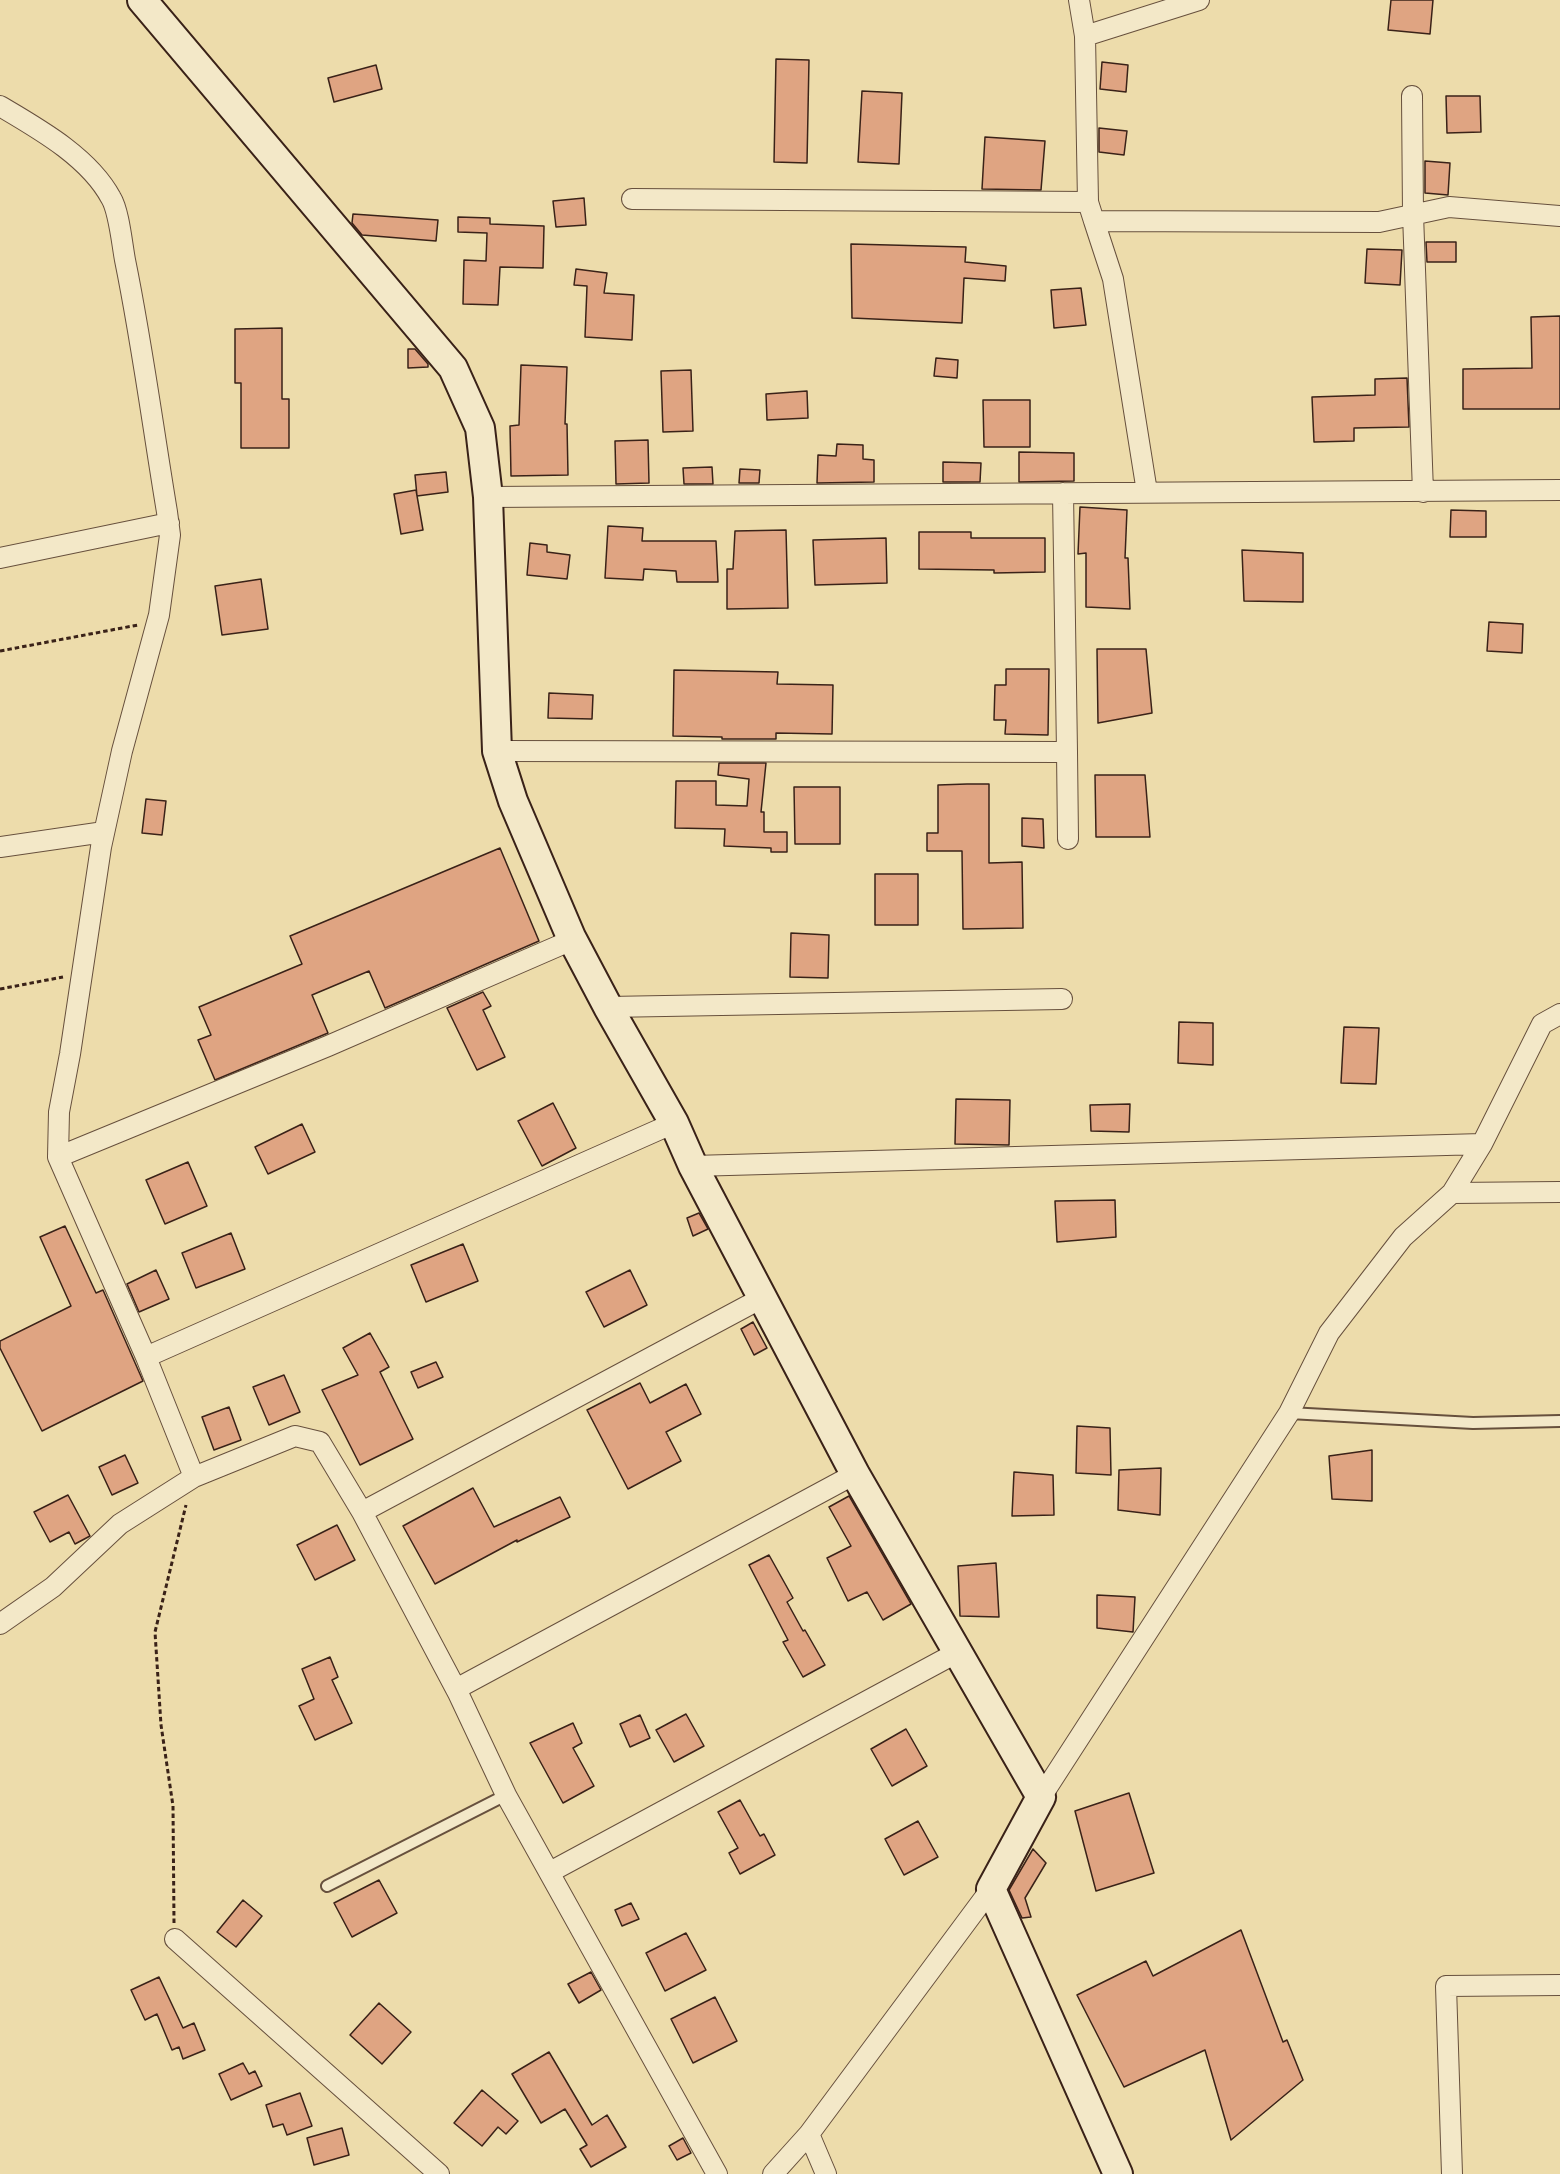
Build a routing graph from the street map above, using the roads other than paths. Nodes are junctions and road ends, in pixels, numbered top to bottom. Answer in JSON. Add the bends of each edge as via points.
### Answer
{"nodes":[{"id":1,"x":141,"y":0,"type":"edge"},
{"id":2,"x":1079,"y":0,"type":"edge"},
{"id":3,"x":1199,"y":0,"type":"edge"},
{"id":4,"x":1084,"y":36,"type":"junction"},
{"id":5,"x":1412,"y":96,"type":"dead end"},
{"id":6,"x":0,"y":106,"type":"edge"},
{"id":7,"x":632,"y":199,"type":"dead end"},
{"id":8,"x":1091,"y":211,"type":"junction"},
{"id":9,"x":1413,"y":214,"type":"junction"},
{"id":10,"x":1560,"y":216,"type":"edge"},
{"id":11,"x":1560,"y":490,"type":"edge"},
{"id":12,"x":1147,"y":492,"type":"junction"},
{"id":13,"x":1423,"y":492,"type":"junction"},
{"id":14,"x":1063,"y":493,"type":"junction"},
{"id":15,"x":488,"y":497,"type":"junction"},
{"id":16,"x":168,"y":524,"type":"junction"},
{"id":17,"x":0,"y":558,"type":"edge"},
{"id":18,"x":497,"y":751,"type":"junction"},
{"id":19,"x":1067,"y":752,"type":"junction"},
{"id":20,"x":104,"y":831,"type":"junction"},
{"id":21,"x":1068,"y":839,"type":"dead end"},
{"id":22,"x":0,"y":847,"type":"edge"},
{"id":23,"x":572,"y":940,"type":"junction"},
{"id":24,"x":1062,"y":999,"type":"dead end"},
{"id":25,"x":608,"y":1007,"type":"junction"},
{"id":26,"x":1560,"y":1014,"type":"edge"},
{"id":27,"x":674,"y":1123,"type":"junction"},
{"id":28,"x":1482,"y":1144,"type":"junction"},
{"id":29,"x":57,"y":1157,"type":"junction"},
{"id":30,"x":693,"y":1166,"type":"junction"},
{"id":31,"x":1560,"y":1192,"type":"edge"},
{"id":32,"x":1452,"y":1193,"type":"junction"},
{"id":33,"x":762,"y":1298,"type":"junction"},
{"id":34,"x":146,"y":1357,"type":"junction"},
{"id":35,"x":1289,"y":1413,"type":"junction"},
{"id":36,"x":1560,"y":1421,"type":"edge"},
{"id":37,"x":855,"y":1474,"type":"junction"},
{"id":38,"x":194,"y":1477,"type":"junction"},
{"id":39,"x":362,"y":1512,"type":"junction"},
{"id":40,"x":0,"y":1624,"type":"edge"},
{"id":41,"x":957,"y":1652,"type":"junction"},
{"id":42,"x":456,"y":1689,"type":"junction"},
{"id":43,"x":506,"y":1795,"type":"junction"},
{"id":44,"x":1041,"y":1797,"type":"junction"},
{"id":45,"x":550,"y":1872,"type":"junction"},
{"id":46,"x":327,"y":1886,"type":"dead end"},
{"id":47,"x":991,"y":1889,"type":"junction"},
{"id":48,"x":175,"y":1939,"type":"road end"},
{"id":49,"x":1560,"y":1985,"type":"edge"},
{"id":50,"x":809,"y":2134,"type":"junction"},
{"id":51,"x":439,"y":2174,"type":"edge"},
{"id":52,"x":717,"y":2174,"type":"edge"},
{"id":53,"x":773,"y":2174,"type":"edge"},
{"id":54,"x":826,"y":2174,"type":"edge"},
{"id":55,"x":1118,"y":2174,"type":"edge"},
{"id":56,"x":1452,"y":2174,"type":"edge"}],
"edges":[{"from":1,"to":15,"type":"street","via":[[453,368],[480,428]]},
{"from":2,"to":4,"type":"street"},
{"from":3,"to":4,"type":"street"},
{"from":4,"to":8,"type":"street"},
{"from":5,"to":9,"type":"street"},
{"from":6,"to":16,"type":"street","via":[[73,154],[113,200],[133,299]]},
{"from":7,"to":8,"type":"street"},
{"from":8,"to":9,"type":"street","via":[[1380,222]]},
{"from":8,"to":12,"type":"street","via":[[1113,279]]},
{"from":9,"to":10,"type":"street","via":[[1449,207]]},
{"from":9,"to":13,"type":"street"},
{"from":11,"to":13,"type":"street"},
{"from":12,"to":13,"type":"street"},
{"from":12,"to":14,"type":"street"},
{"from":14,"to":15,"type":"street"},
{"from":14,"to":19,"type":"street"},
{"from":15,"to":18,"type":"street"},
{"from":16,"to":17,"type":"street"},
{"from":16,"to":20,"type":"street","via":[[170,535],[158,621]]},
{"from":18,"to":19,"type":"street"},
{"from":18,"to":23,"type":"street","via":[[513,801]]},
{"from":19,"to":21,"type":"street"},
{"from":20,"to":22,"type":"street"},
{"from":20,"to":29,"type":"street","via":[[58,1112]]},
{"from":23,"to":25,"type":"street"},
{"from":23,"to":29,"type":"street"},
{"from":24,"to":25,"type":"street"},
{"from":25,"to":27,"type":"street"},
{"from":26,"to":28,"type":"street","via":[[1542,1024]]},
{"from":27,"to":30,"type":"street"},
{"from":27,"to":34,"type":"street"},
{"from":28,"to":30,"type":"street"},
{"from":28,"to":32,"type":"street"},
{"from":29,"to":34,"type":"street"},
{"from":30,"to":33,"type":"street"},
{"from":31,"to":32,"type":"street"},
{"from":32,"to":35,"type":"street","via":[[1403,1237],[1329,1334]]},
{"from":33,"to":37,"type":"street"},
{"from":33,"to":39,"type":"street"},
{"from":34,"to":38,"type":"street"},
{"from":35,"to":36,"type":"lane","via":[[1473,1423]]},
{"from":35,"to":44,"type":"street"},
{"from":37,"to":41,"type":"street"},
{"from":37,"to":42,"type":"street"},
{"from":38,"to":39,"type":"street","via":[[295,1436],[320,1442]]},
{"from":38,"to":40,"type":"street","via":[[120,1524],[53,1587]]},
{"from":39,"to":42,"type":"street"},
{"from":41,"to":44,"type":"street"},
{"from":41,"to":45,"type":"street"},
{"from":42,"to":43,"type":"street"},
{"from":43,"to":45,"type":"street"},
{"from":43,"to":46,"type":"lane"},
{"from":44,"to":47,"type":"street"},
{"from":45,"to":52,"type":"street"},
{"from":47,"to":50,"type":"street"},
{"from":47,"to":55,"type":"street"},
{"from":48,"to":51,"type":"street"},
{"from":49,"to":56,"type":"street","via":[[1446,1986]]},
{"from":50,"to":53,"type":"street"},
{"from":50,"to":54,"type":"street"}]}
